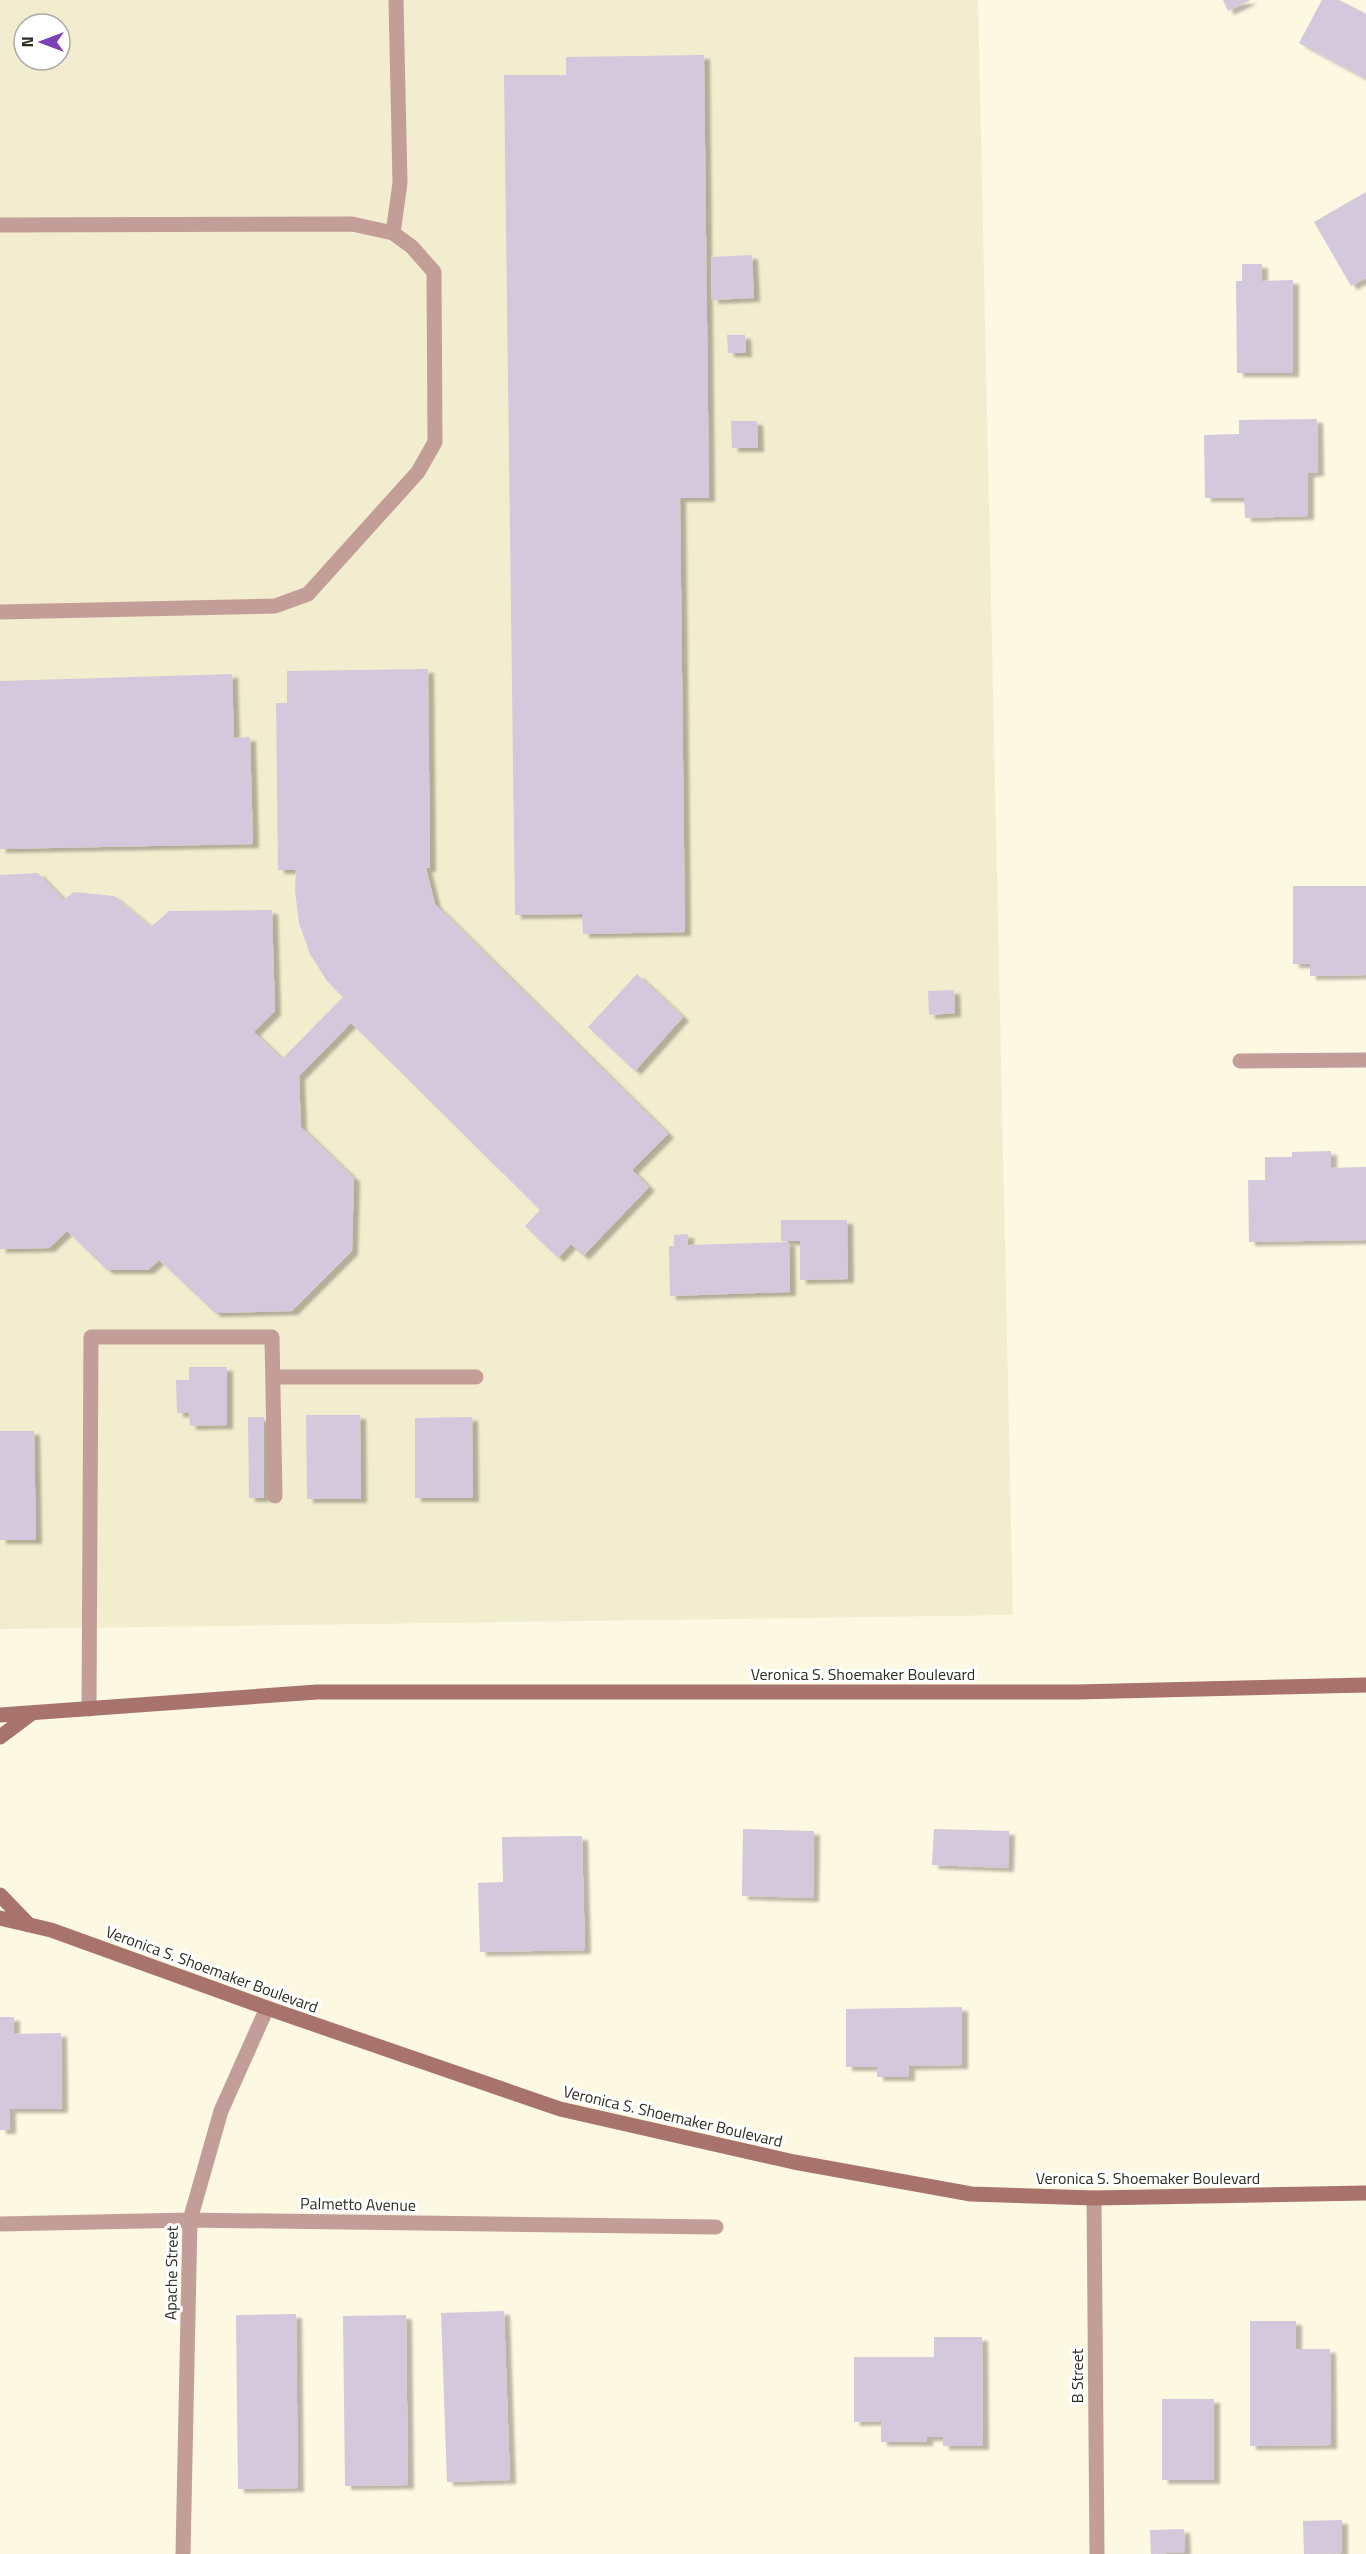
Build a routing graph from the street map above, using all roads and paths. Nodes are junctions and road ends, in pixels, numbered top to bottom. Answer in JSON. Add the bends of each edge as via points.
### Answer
{"nodes":[{"id":1,"x":396,"y":0,"type":"edge"},
{"id":2,"x":0,"y":225,"type":"edge"},
{"id":3,"x":393,"y":233,"type":"junction"},
{"id":4,"x":0,"y":612,"type":"edge"},
{"id":5,"x":1366,"y":1060,"type":"edge"},
{"id":6,"x":1240,"y":1061,"type":"dead end"},
{"id":7,"x":273,"y":1377,"type":"junction"},
{"id":8,"x":476,"y":1377,"type":"dead end"},
{"id":9,"x":275,"y":1496,"type":"dead end"},
{"id":10,"x":1366,"y":1684,"type":"edge"},
{"id":11,"x":89,"y":1709,"type":"junction"},
{"id":12,"x":32,"y":1713,"type":"junction"},
{"id":13,"x":0,"y":1715,"type":"edge"},
{"id":14,"x":0,"y":1737,"type":"edge"},
{"id":15,"x":0,"y":1894,"type":"edge"},
{"id":16,"x":0,"y":1918,"type":"edge"},
{"id":17,"x":29,"y":1925,"type":"junction"},
{"id":18,"x":267,"y":2008,"type":"junction"},
{"id":19,"x":1366,"y":2193,"type":"edge"},
{"id":20,"x":1094,"y":2198,"type":"junction"},
{"id":21,"x":190,"y":2220,"type":"junction"},
{"id":22,"x":0,"y":2224,"type":"edge"},
{"id":23,"x":716,"y":2227,"type":"dead end"},
{"id":24,"x":183,"y":2554,"type":"edge"},
{"id":25,"x":1097,"y":2554,"type":"edge"}],
"edges":[{"from":1,"to":3,"type":"street","via":[[400,183]]},
{"from":2,"to":3,"type":"street","via":[[352,224]]},
{"from":3,"to":4,"type":"street","via":[[434,272],[435,442],[418,472],[308,594],[275,606]]},
{"from":5,"to":6,"type":"street"},
{"from":7,"to":8,"type":"street"},
{"from":7,"to":9,"type":"street"},
{"from":7,"to":11,"type":"street","via":[[272,1337],[91,1337]]},
{"from":10,"to":11,"type":"street","name":"Veronica S. Shoemaker Boulevard","via":[[1077,1692],[317,1692]]},
{"from":11,"to":12,"type":"street","name":"Veronica S. Shoemaker Boulevard"},
{"from":12,"to":13,"type":"street","name":"Veronica S. Shoemaker Boulevard"},
{"from":12,"to":14,"type":"street"},
{"from":15,"to":17,"type":"street"},
{"from":16,"to":17,"type":"street","name":"Veronica S. Shoemaker Boulevard"},
{"from":17,"to":18,"type":"street","name":"Veronica S. Shoemaker Boulevard"},
{"from":18,"to":20,"type":"street","name":"Veronica S. Shoemaker Boulevard","via":[[560,2109],[794,2162],[971,2194]]},
{"from":18,"to":21,"type":"street","name":"Apache Street","via":[[221,2110]]},
{"from":19,"to":20,"type":"street","name":"Veronica S. Shoemaker Boulevard"},
{"from":20,"to":25,"type":"street","name":"B Street"},
{"from":21,"to":22,"type":"street","name":"Palmetto Avenue"},
{"from":21,"to":23,"type":"street","name":"Palmetto Avenue"},
{"from":21,"to":24,"type":"street","name":"Apache Street"}]}
